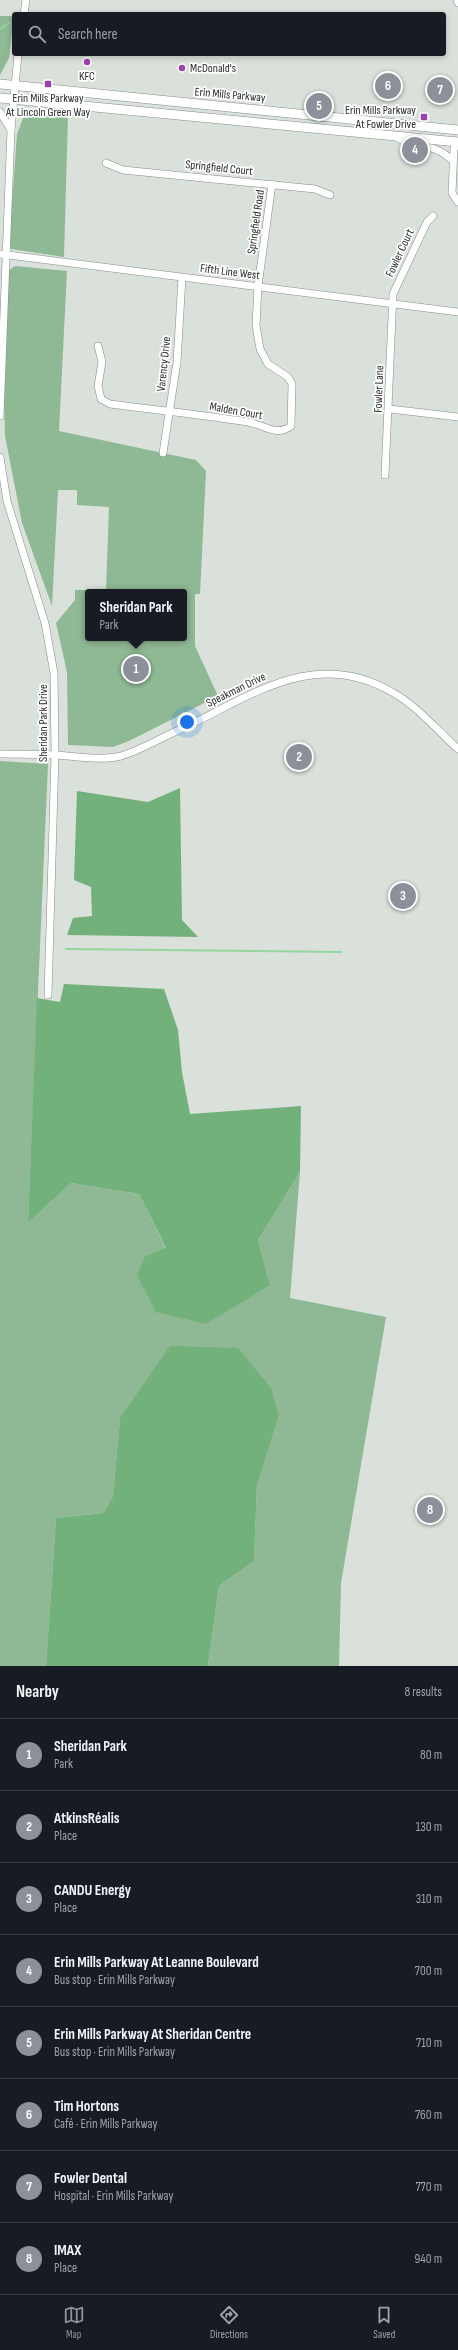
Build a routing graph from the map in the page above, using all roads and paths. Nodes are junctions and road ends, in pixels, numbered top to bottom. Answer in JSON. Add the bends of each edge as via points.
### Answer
{"nodes":[{"id":1,"x":26,"y":0,"type":"edge"},
{"id":2,"x":24,"y":12,"type":"edge"},
{"id":3,"x":18,"y":56,"type":"edge"},
{"id":4,"x":0,"y":84,"type":"edge"},
{"id":5,"x":14,"y":85,"type":"junction"},
{"id":6,"x":0,"y":98,"type":"edge"},
{"id":7,"x":13,"y":99,"type":"junction"},
{"id":8,"x":0,"y":112,"type":"edge"},
{"id":9,"x":11,"y":130,"type":"junction"},
{"id":10,"x":458,"y":130,"type":"edge"},
{"id":11,"x":398,"y":138,"type":"junction"},
{"id":12,"x":458,"y":144,"type":"edge"},
{"id":13,"x":453,"y":161,"type":"junction"},
{"id":14,"x":106,"y":164,"type":"dead end"},
{"id":15,"x":272,"y":184,"type":"junction"},
{"id":16,"x":330,"y":195,"type":"dead end"},
{"id":17,"x":458,"y":202,"type":"edge"},
{"id":18,"x":433,"y":216,"type":"dead end"},
{"id":19,"x":4,"y":255,"type":"edge"},
{"id":20,"x":182,"y":278,"type":"junction"},
{"id":21,"x":258,"y":286,"type":"junction"},
{"id":22,"x":392,"y":303,"type":"junction"},
{"id":23,"x":458,"y":312,"type":"edge"},
{"id":24,"x":98,"y":346,"type":"dead end"},
{"id":25,"x":390,"y":409,"type":"junction"},
{"id":26,"x":170,"y":412,"type":"junction"},
{"id":27,"x":0,"y":416,"type":"edge"},
{"id":28,"x":458,"y":417,"type":"edge"},
{"id":29,"x":164,"y":453,"type":"dead end"},
{"id":30,"x":0,"y":457,"type":"edge"},
{"id":31,"x":385,"y":475,"type":"dead end"},
{"id":32,"x":458,"y":749,"type":"edge"},
{"id":33,"x":0,"y":754,"type":"edge"},
{"id":34,"x":55,"y":755,"type":"junction"},
{"id":35,"x":48,"y":995,"type":"dead end"}],
"edges":[{"from":1,"to":2,"type":"street"},
{"from":3,"to":5,"type":"street"},
{"from":4,"to":5,"type":"main road","name":"Erin Mills Parkway"},
{"from":5,"to":7,"type":"street"},
{"from":5,"to":10,"type":"main road","name":"Erin Mills Parkway"},
{"from":6,"to":7,"type":"main road","name":"Erin Mills Parkway"},
{"from":7,"to":9,"type":"street"},
{"from":7,"to":11,"type":"main road","name":"Erin Mills Parkway"},
{"from":8,"to":9,"type":"street"},
{"from":9,"to":19,"type":"street"},
{"from":11,"to":12,"type":"main road","name":"Erin Mills Parkway"},
{"from":11,"to":13,"type":"street","via":[[406,143],[433,147]]},
{"from":12,"to":13,"type":"street","via":[[454,148]]},
{"from":13,"to":17,"type":"street","via":[[452,193]]},
{"from":14,"to":15,"type":"street","name":"Springfield Court","via":[[123,170]]},
{"from":15,"to":16,"type":"street","name":"Springfield Court","via":[[316,189]]},
{"from":15,"to":21,"type":"street","name":"Springfield Road"},
{"from":18,"to":22,"type":"street","name":"Fowler Court","via":[[426,222],[393,294]]},
{"from":19,"to":20,"type":"street","name":"Fifth Line West"},
{"from":19,"to":27,"type":"street"},
{"from":20,"to":21,"type":"street","name":"Fifth Line West"},
{"from":20,"to":26,"type":"street","name":"Varency Drive","via":[[177,362]]},
{"from":21,"to":22,"type":"street","name":"Fifth Line West"},
{"from":21,"to":26,"type":"street","name":"Malden Court","via":[[257,338],[268,364],[288,377],[292,384],[291,426],[277,432],[249,423]]},
{"from":22,"to":23,"type":"street","name":"Fifth Line West"},
{"from":22,"to":25,"type":"street","name":"Fowler Lane"},
{"from":24,"to":26,"type":"street","name":"Malden Court","via":[[102,362],[98,386],[101,399],[110,404]]},
{"from":25,"to":28,"type":"street"},
{"from":25,"to":31,"type":"street","name":"Fowler Lane"},
{"from":26,"to":29,"type":"street","name":"Varency Drive"},
{"from":30,"to":34,"type":"street","name":"Sheridan Park Drive","via":[[7,501],[45,623],[54,673]]},
{"from":32,"to":34,"type":"street","name":"Speakman Drive","via":[[392,692],[352,677],[322,673],[292,678],[264,687],[201,720],[121,756],[104,758]]},
{"from":33,"to":34,"type":"street","name":"Speakman Drive"},
{"from":34,"to":35,"type":"street","name":"Sheridan Park Drive"}]}
